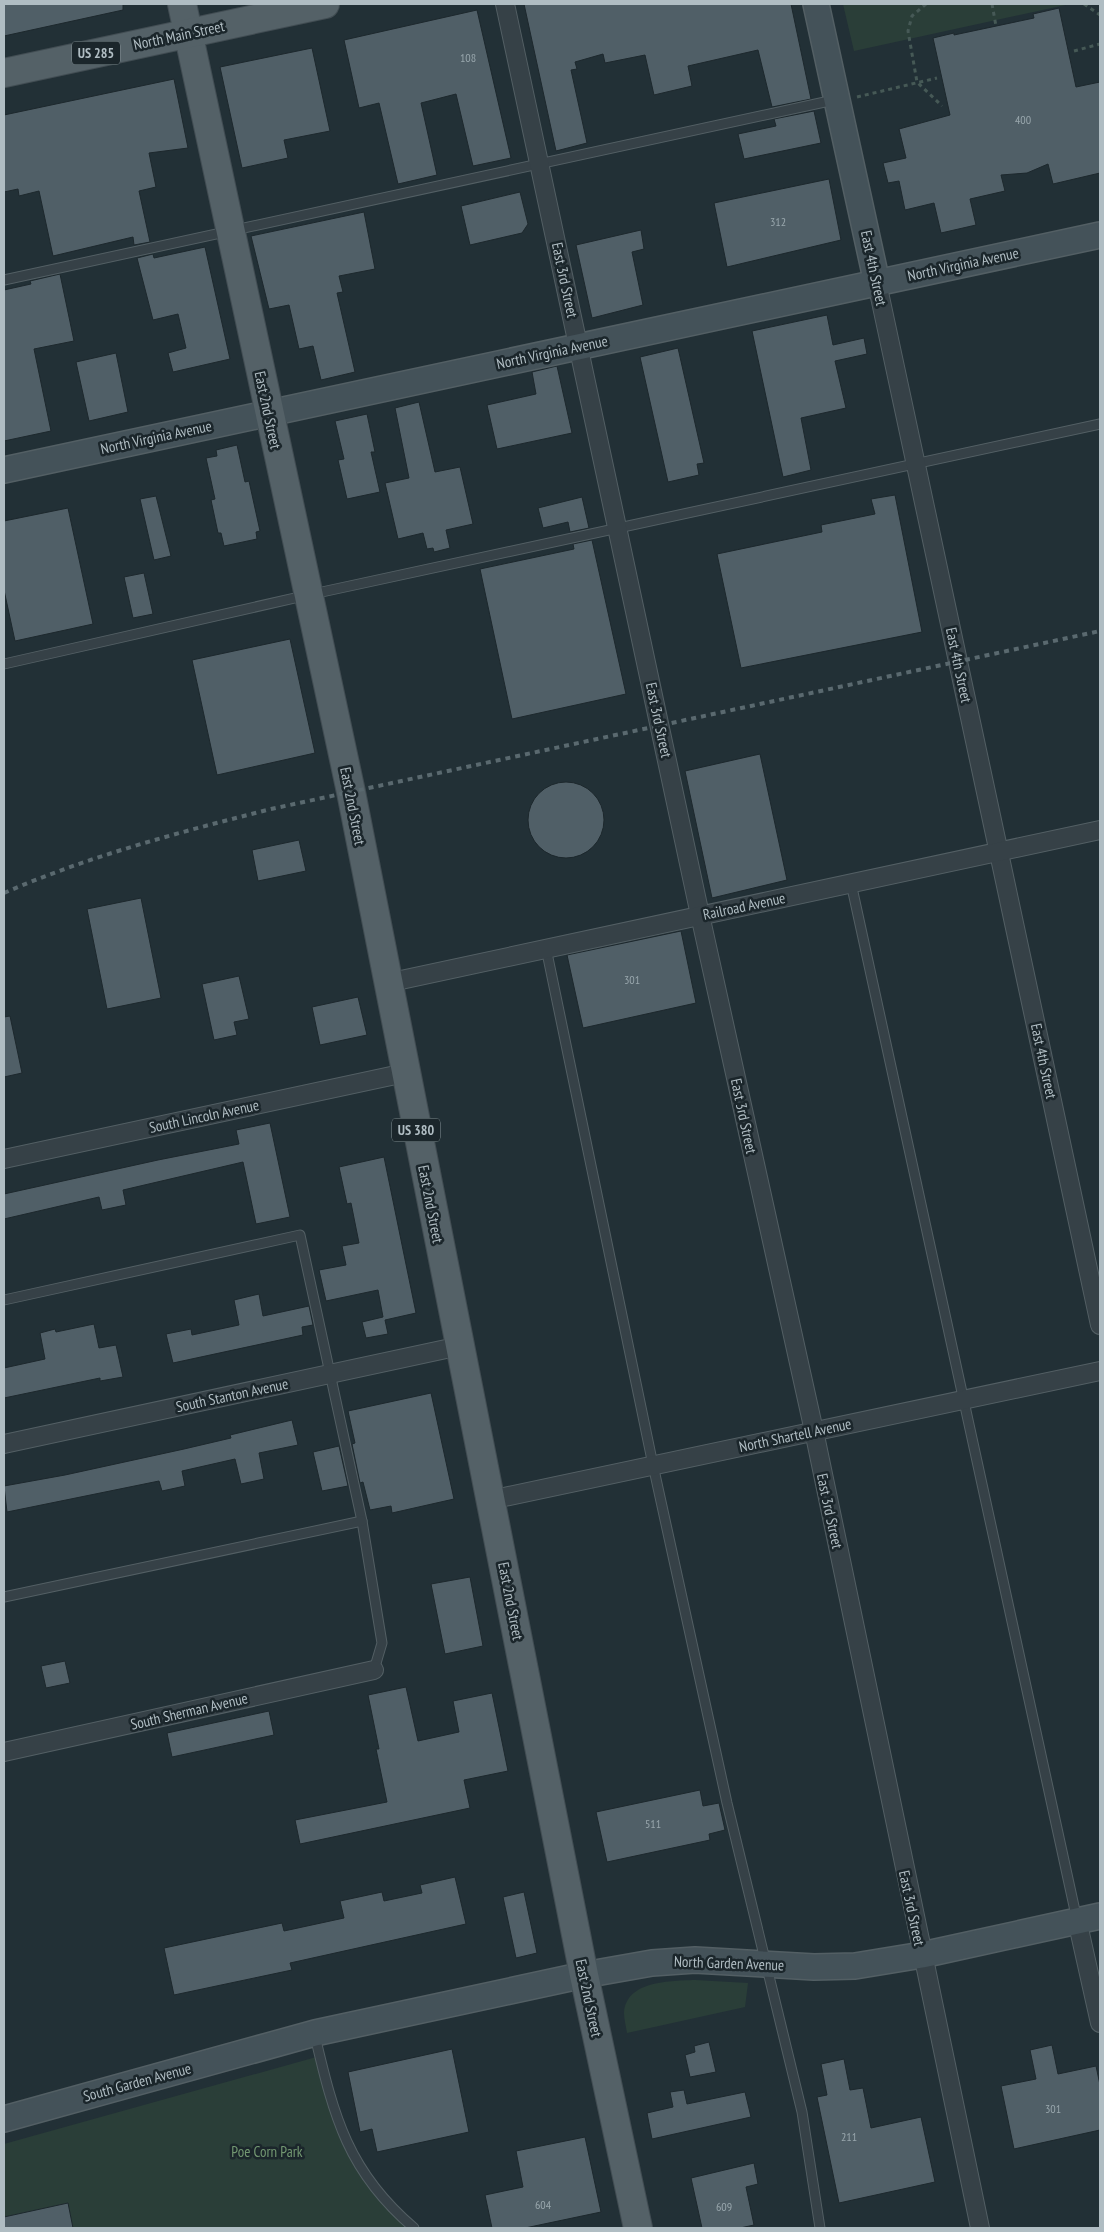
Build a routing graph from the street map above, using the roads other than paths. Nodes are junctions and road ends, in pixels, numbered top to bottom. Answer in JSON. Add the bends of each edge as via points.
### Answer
{"nodes":[{"id":1,"x":182,"y":4,"type":"edge"},
{"id":2,"x":325,"y":4,"type":"edge"},
{"id":3,"x":505,"y":4,"type":"edge"},
{"id":4,"x":816,"y":4,"type":"edge"},
{"id":5,"x":188,"y":34,"type":"junction"},
{"id":6,"x":4,"y":73,"type":"edge"},
{"id":7,"x":846,"y":98,"type":"junction"},
{"id":8,"x":540,"y":165,"type":"junction"},
{"id":9,"x":230,"y":231,"type":"junction"},
{"id":10,"x":1100,"y":235,"type":"edge"},
{"id":11,"x":4,"y":280,"type":"edge"},
{"id":12,"x":877,"y":282,"type":"junction"},
{"id":13,"x":579,"y":346,"type":"junction"},
{"id":14,"x":269,"y":412,"type":"junction"},
{"id":15,"x":1100,"y":424,"type":"edge"},
{"id":16,"x":916,"y":463,"type":"junction"},
{"id":17,"x":4,"y":470,"type":"edge"},
{"id":18,"x":618,"y":528,"type":"junction"},
{"id":19,"x":308,"y":595,"type":"junction"},
{"id":20,"x":4,"y":664,"type":"edge"},
{"id":21,"x":1100,"y":830,"type":"edge"},
{"id":22,"x":998,"y":852,"type":"junction"},
{"id":23,"x":851,"y":883,"type":"junction"},
{"id":24,"x":700,"y":915,"type":"junction"},
{"id":25,"x":546,"y":948,"type":"junction"},
{"id":26,"x":388,"y":983,"type":"junction"},
{"id":27,"x":405,"y":1073,"type":"junction"},
{"id":28,"x":4,"y":1159,"type":"edge"},
{"id":29,"x":4,"y":1300,"type":"edge"},
{"id":30,"x":1100,"y":1326,"type":"edge"},
{"id":31,"x":460,"y":1346,"type":"junction"},
{"id":32,"x":1100,"y":1372,"type":"edge"},
{"id":33,"x":332,"y":1374,"type":"junction"},
{"id":34,"x":965,"y":1400,"type":"junction"},
{"id":35,"x":814,"y":1431,"type":"junction"},
{"id":36,"x":4,"y":1444,"type":"edge"},
{"id":37,"x":653,"y":1465,"type":"junction"},
{"id":38,"x":490,"y":1500,"type":"junction"},
{"id":39,"x":362,"y":1521,"type":"junction"},
{"id":40,"x":4,"y":1598,"type":"edge"},
{"id":41,"x":374,"y":1670,"type":"joint"},
{"id":42,"x":4,"y":1752,"type":"edge"},
{"id":43,"x":1089,"y":1918,"type":"edge"},
{"id":44,"x":922,"y":1955,"type":"junction"},
{"id":45,"x":766,"y":1964,"type":"junction"},
{"id":46,"x":584,"y":1975,"type":"junction"},
{"id":47,"x":1100,"y":2023,"type":"edge"},
{"id":48,"x":315,"y":2033,"type":"junction"},
{"id":49,"x":271,"y":2045,"type":"joint"},
{"id":50,"x":4,"y":2119,"type":"edge"},
{"id":51,"x":634,"y":2227,"type":"edge"},
{"id":52,"x":414,"y":2228,"type":"edge"},
{"id":53,"x":820,"y":2228,"type":"edge"},
{"id":54,"x":980,"y":2228,"type":"edge"}],
"edges":[{"from":1,"to":5,"type":"main road","name":"East 2nd Street"},
{"from":2,"to":5,"type":"main road","name":"North Main Street"},
{"from":3,"to":8,"type":"street","name":"East 3rd Street"},
{"from":4,"to":7,"type":"street","name":"East 4th Street"},
{"from":5,"to":6,"type":"main road","name":"North Main Street","number":"US 285"},
{"from":5,"to":9,"type":"main road","name":"East 2nd Street","number":"US 380"},
{"from":7,"to":8,"type":"lane"},
{"from":7,"to":12,"type":"street","name":"East 4th Street"},
{"from":8,"to":9,"type":"lane"},
{"from":8,"to":13,"type":"street","name":"East 3rd Street"},
{"from":9,"to":11,"type":"lane"},
{"from":9,"to":14,"type":"main road","name":"East 2nd Street","number":"US 380"},
{"from":10,"to":12,"type":"street","name":"North Virginia Avenue"},
{"from":12,"to":13,"type":"street","name":"North Virginia Avenue"},
{"from":12,"to":16,"type":"street","name":"East 4th Street"},
{"from":13,"to":14,"type":"street","name":"North Virginia Avenue"},
{"from":13,"to":18,"type":"street","name":"East 3rd Street"},
{"from":14,"to":17,"type":"street","name":"North Virginia Avenue"},
{"from":14,"to":19,"type":"main road","name":"East 2nd Street","number":"US 380"},
{"from":15,"to":16,"type":"lane"},
{"from":16,"to":18,"type":"lane"},
{"from":16,"to":22,"type":"street","name":"East 4th Street"},
{"from":18,"to":19,"type":"lane"},
{"from":18,"to":24,"type":"street","name":"East 3rd Street"},
{"from":19,"to":20,"type":"lane"},
{"from":19,"to":26,"type":"main road","name":"East 2nd Street","number":"US 380"},
{"from":21,"to":22,"type":"street","name":"Railroad Avenue"},
{"from":22,"to":23,"type":"street","name":"Railroad Avenue"},
{"from":22,"to":30,"type":"street","name":"East 4th Street"},
{"from":23,"to":24,"type":"street","name":"Railroad Avenue"},
{"from":23,"to":34,"type":"lane"},
{"from":24,"to":25,"type":"street","name":"Railroad Avenue"},
{"from":24,"to":35,"type":"street","name":"East 3rd Street"},
{"from":25,"to":26,"type":"street","name":"Railroad Avenue"},
{"from":25,"to":37,"type":"lane"},
{"from":26,"to":27,"type":"main road","name":"East 2nd Street","number":"US 380"},
{"from":27,"to":28,"type":"street","name":"South Lincoln Avenue"},
{"from":27,"to":31,"type":"main road","name":"East 2nd Street","number":"US 380"},
{"from":29,"to":33,"type":"lane","via":[[300,1235]]},
{"from":31,"to":33,"type":"street","name":"South Stanton Avenue"},
{"from":31,"to":38,"type":"main road","name":"East 2nd Street","number":"US 380"},
{"from":32,"to":34,"type":"street","name":"North Shartell Avenue"},
{"from":33,"to":36,"type":"street","name":"South Stanton Avenue"},
{"from":33,"to":39,"type":"lane"},
{"from":34,"to":35,"type":"street","name":"North Shartell Avenue"},
{"from":34,"to":43,"type":"lane"},
{"from":35,"to":37,"type":"street","name":"North Shartell Avenue"},
{"from":35,"to":44,"type":"street","name":"East 3rd Street"},
{"from":37,"to":38,"type":"street","name":"North Shartell Avenue"},
{"from":37,"to":45,"type":"lane"},
{"from":38,"to":46,"type":"main road","name":"East 2nd Street","number":"US 380"},
{"from":39,"to":40,"type":"lane"},
{"from":39,"to":41,"type":"lane","via":[[382,1643]]},
{"from":41,"to":42,"type":"street","name":"South Sherman Avenue"},
{"from":43,"to":44,"type":"street","name":"North Garden Avenue"},
{"from":43,"to":47,"type":"street"},
{"from":44,"to":45,"type":"street","name":"North Garden Avenue","via":[[855,1966]]},
{"from":44,"to":54,"type":"street","name":"East 3rd Street"},
{"from":45,"to":46,"type":"street","name":"North Garden Avenue","via":[[675,1961]]},
{"from":45,"to":53,"type":"lane","via":[[802,2112]]},
{"from":46,"to":48,"type":"street","name":"North Garden Avenue"},
{"from":46,"to":51,"type":"main road","name":"East 2nd Street","number":"US 380"},
{"from":48,"to":49,"type":"street","name":"North Garden Avenue"},
{"from":48,"to":52,"type":"lane","via":[[336,2115],[352,2156],[377,2192]]},
{"from":49,"to":50,"type":"street","name":"South Garden Avenue"}]}
